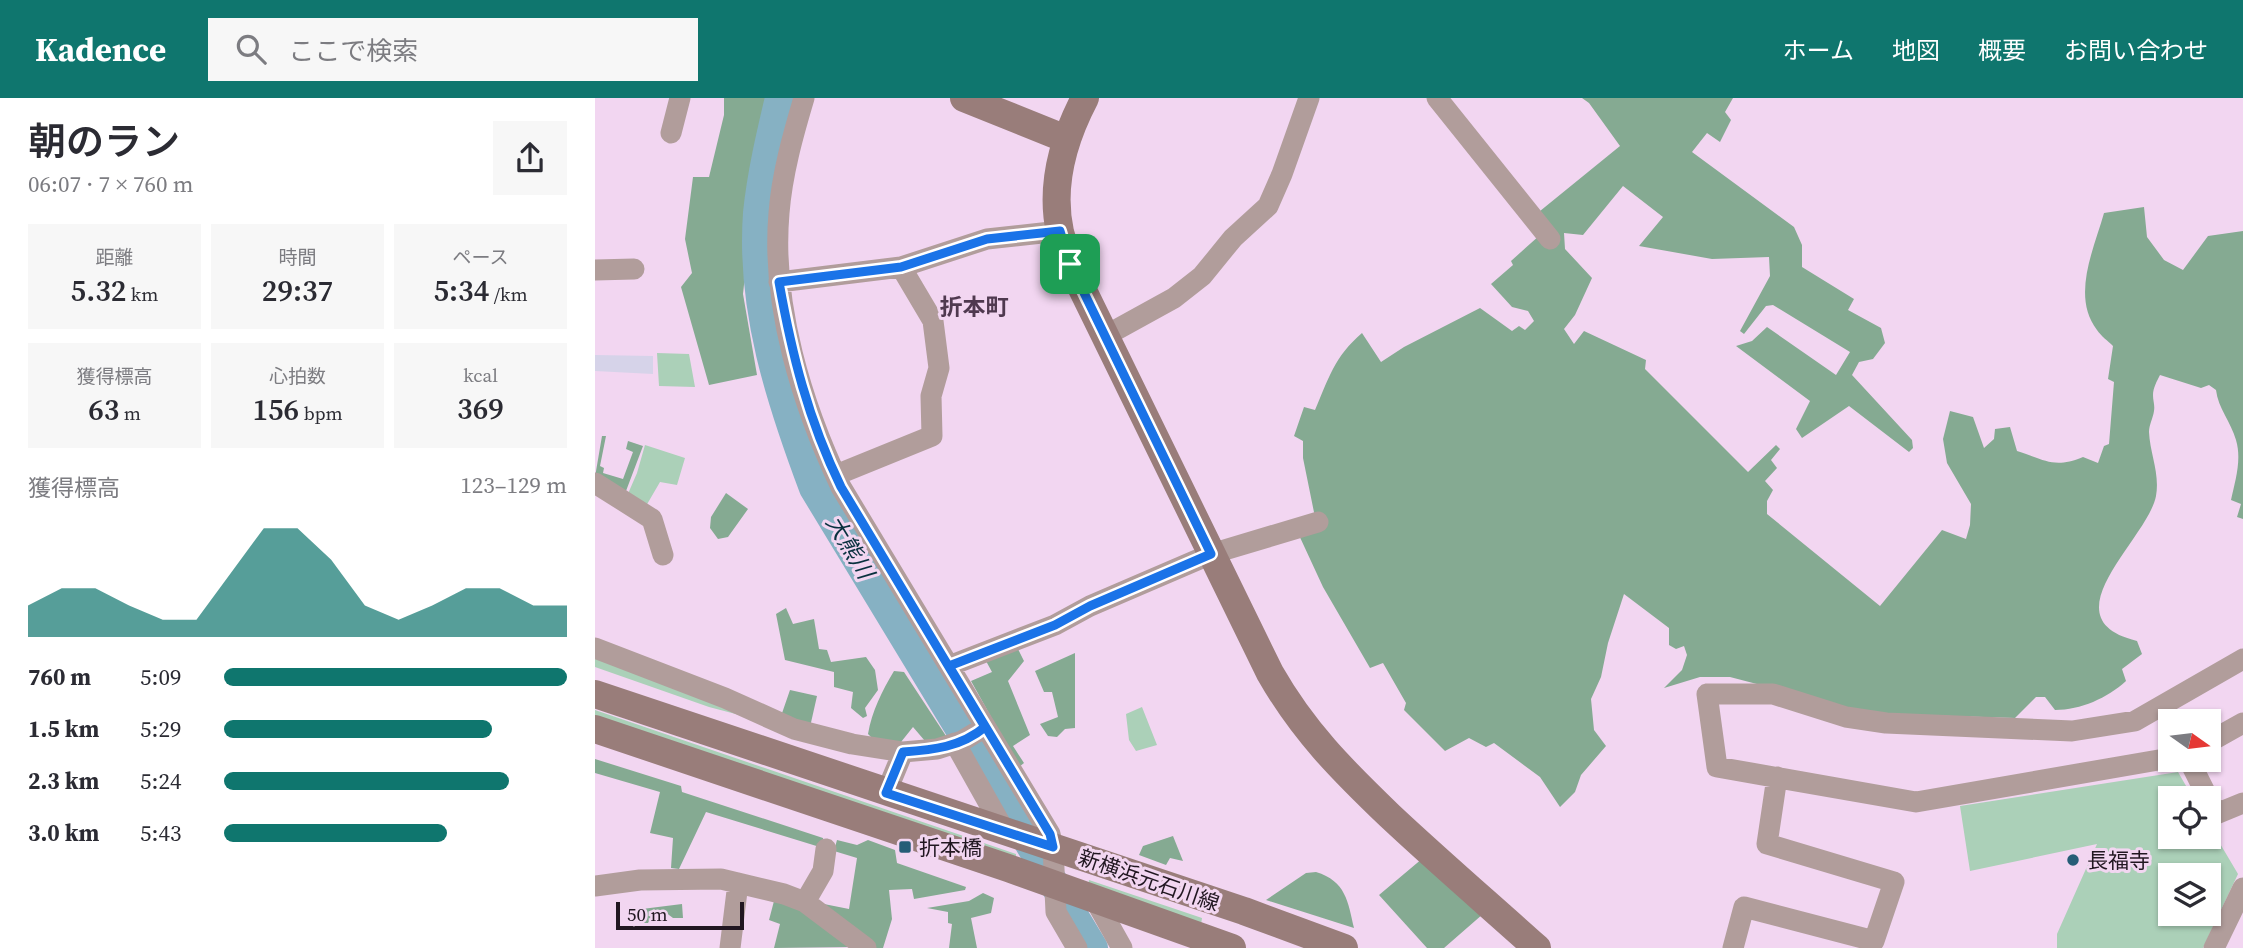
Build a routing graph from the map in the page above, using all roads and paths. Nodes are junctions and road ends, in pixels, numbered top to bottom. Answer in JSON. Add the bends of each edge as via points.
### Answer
{"nodes":[{"id":1,"x":680,"y":98,"type":"edge"},
{"id":2,"x":804,"y":98,"type":"edge"},
{"id":3,"x":964,"y":98,"type":"edge"},
{"id":4,"x":1085,"y":98,"type":"edge"},
{"id":5,"x":1309,"y":98,"type":"edge"},
{"id":6,"x":1437,"y":98,"type":"edge"},
{"id":7,"x":671,"y":133,"type":"dead end"},
{"id":8,"x":1066,"y":139,"type":"junction"},
{"id":9,"x":1060,"y":231,"type":"junction"},
{"id":10,"x":1550,"y":239,"type":"dead end"},
{"id":11,"x":901,"y":267,"type":"junction"},
{"id":12,"x":634,"y":269,"type":"dead end"},
{"id":13,"x":595,"y":270,"type":"edge"},
{"id":14,"x":779,"y":282,"type":"junction"},
{"id":15,"x":1105,"y":336,"type":"junction"},
{"id":16,"x":835,"y":475,"type":"junction"},
{"id":17,"x":595,"y":484,"type":"edge"},
{"id":18,"x":1318,"y":522,"type":"dead end"},
{"id":19,"x":1211,"y":554,"type":"junction"},
{"id":20,"x":663,"y":555,"type":"dead end"},
{"id":21,"x":595,"y":648,"type":"edge"},
{"id":22,"x":2243,"y":659,"type":"edge"},
{"id":23,"x":949,"y":666,"type":"junction"},
{"id":24,"x":595,"y":694,"type":"edge"},
{"id":25,"x":2243,"y":723,"type":"edge"},
{"id":26,"x":595,"y":729,"type":"edge"},
{"id":27,"x":971,"y":735,"type":"junction"},
{"id":28,"x":2221,"y":735,"type":"edge"},
{"id":29,"x":903,"y":752,"type":"junction"},
{"id":30,"x":2158,"y":760,"type":"edge"},
{"id":31,"x":1777,"y":777,"type":"junction"},
{"id":32,"x":886,"y":793,"type":"junction"},
{"id":33,"x":2243,"y":803,"type":"edge"},
{"id":34,"x":2221,"y":812,"type":"edge"},
{"id":35,"x":1005,"y":832,"type":"junction"},
{"id":36,"x":1053,"y":847,"type":"junction"},
{"id":37,"x":826,"y":849,"type":"dead end"},
{"id":38,"x":738,"y":883,"type":"junction"},
{"id":39,"x":1053,"y":885,"type":"junction"},
{"id":40,"x":595,"y":886,"type":"edge"},
{"id":41,"x":2243,"y":888,"type":"edge"},
{"id":42,"x":1093,"y":898,"type":"junction"},
{"id":43,"x":805,"y":902,"type":"junction"},
{"id":44,"x":1182,"y":941,"type":"edge"},
{"id":45,"x":730,"y":948,"type":"edge"},
{"id":46,"x":866,"y":948,"type":"edge"},
{"id":47,"x":1077,"y":948,"type":"edge"},
{"id":48,"x":1122,"y":948,"type":"edge"},
{"id":49,"x":1232,"y":948,"type":"edge"},
{"id":50,"x":1344,"y":948,"type":"edge"},
{"id":51,"x":1537,"y":948,"type":"edge"},
{"id":52,"x":1733,"y":948,"type":"edge"},
{"id":53,"x":2214,"y":948,"type":"edge"}],
"edges":[{"from":1,"to":7,"type":"street"},
{"from":2,"to":14,"type":"street","via":[[779,214]]},
{"from":3,"to":8,"type":"street"},
{"from":4,"to":8,"type":"street"},
{"from":5,"to":15,"type":"street","via":[[1268,206],[1233,238],[1202,276],[1174,298]]},
{"from":6,"to":10,"type":"street"},
{"from":8,"to":9,"type":"street","via":[[1058,175]]},
{"from":9,"to":11,"type":"street","via":[[987,239]]},
{"from":9,"to":15,"type":"street","via":[[1070,264]]},
{"from":11,"to":14,"type":"street"},
{"from":11,"to":16,"type":"street","via":[[933,321],[939,368],[931,396],[932,436]]},
{"from":12,"to":13,"type":"street"},
{"from":14,"to":16,"type":"street","via":[[801,385]]},
{"from":15,"to":19,"type":"street"},
{"from":16,"to":23,"type":"street"},
{"from":17,"to":20,"type":"street","via":[[652,519]]},
{"from":18,"to":19,"type":"street"},
{"from":19,"to":23,"type":"street","via":[[1055,625]]},
{"from":19,"to":51,"type":"street","via":[[1270,673],[1309,733],[1427,852]]},
{"from":21,"to":29,"type":"street","via":[[794,729]]},
{"from":22,"to":31,"type":"street","via":[[2134,721],[2072,731],[1886,723],[1846,717],[1773,694],[1707,694],[1717,767]]},
{"from":23,"to":27,"type":"street"},
{"from":24,"to":32,"type":"street","name":"新横浜元石川線"},
{"from":25,"to":28,"type":"street"},
{"from":26,"to":39,"type":"street","name":"新横浜元石川線"},
{"from":27,"to":29,"type":"street","via":[[937,749]]},
{"from":27,"to":35,"type":"street"},
{"from":27,"to":36,"type":"street","via":[[1050,834]]},
{"from":29,"to":32,"type":"street"},
{"from":30,"to":31,"type":"street","via":[[1916,802]]},
{"from":31,"to":52,"type":"street","via":[[1767,844],[1894,882],[1874,941],[1744,907]]},
{"from":32,"to":35,"type":"street","name":"新横浜元石川線"},
{"from":33,"to":34,"type":"street"},
{"from":35,"to":36,"type":"street","name":"新横浜元石川線"},
{"from":36,"to":39,"type":"street"},
{"from":36,"to":50,"type":"street","name":"新横浜元石川線"},
{"from":37,"to":43,"type":"street","via":[[823,871]]},
{"from":38,"to":40,"type":"street","via":[[640,880]]},
{"from":38,"to":43,"type":"street"},
{"from":38,"to":45,"type":"street"},
{"from":39,"to":42,"type":"street","name":"新横浜元石川線"},
{"from":39,"to":47,"type":"street","via":[[1056,912]]},
{"from":41,"to":53,"type":"street"},
{"from":42,"to":44,"type":"street","name":"新横浜元石川線"},
{"from":42,"to":48,"type":"street"},
{"from":43,"to":46,"type":"street"},
{"from":44,"to":49,"type":"street","name":"新横浜元石川線"}]}
